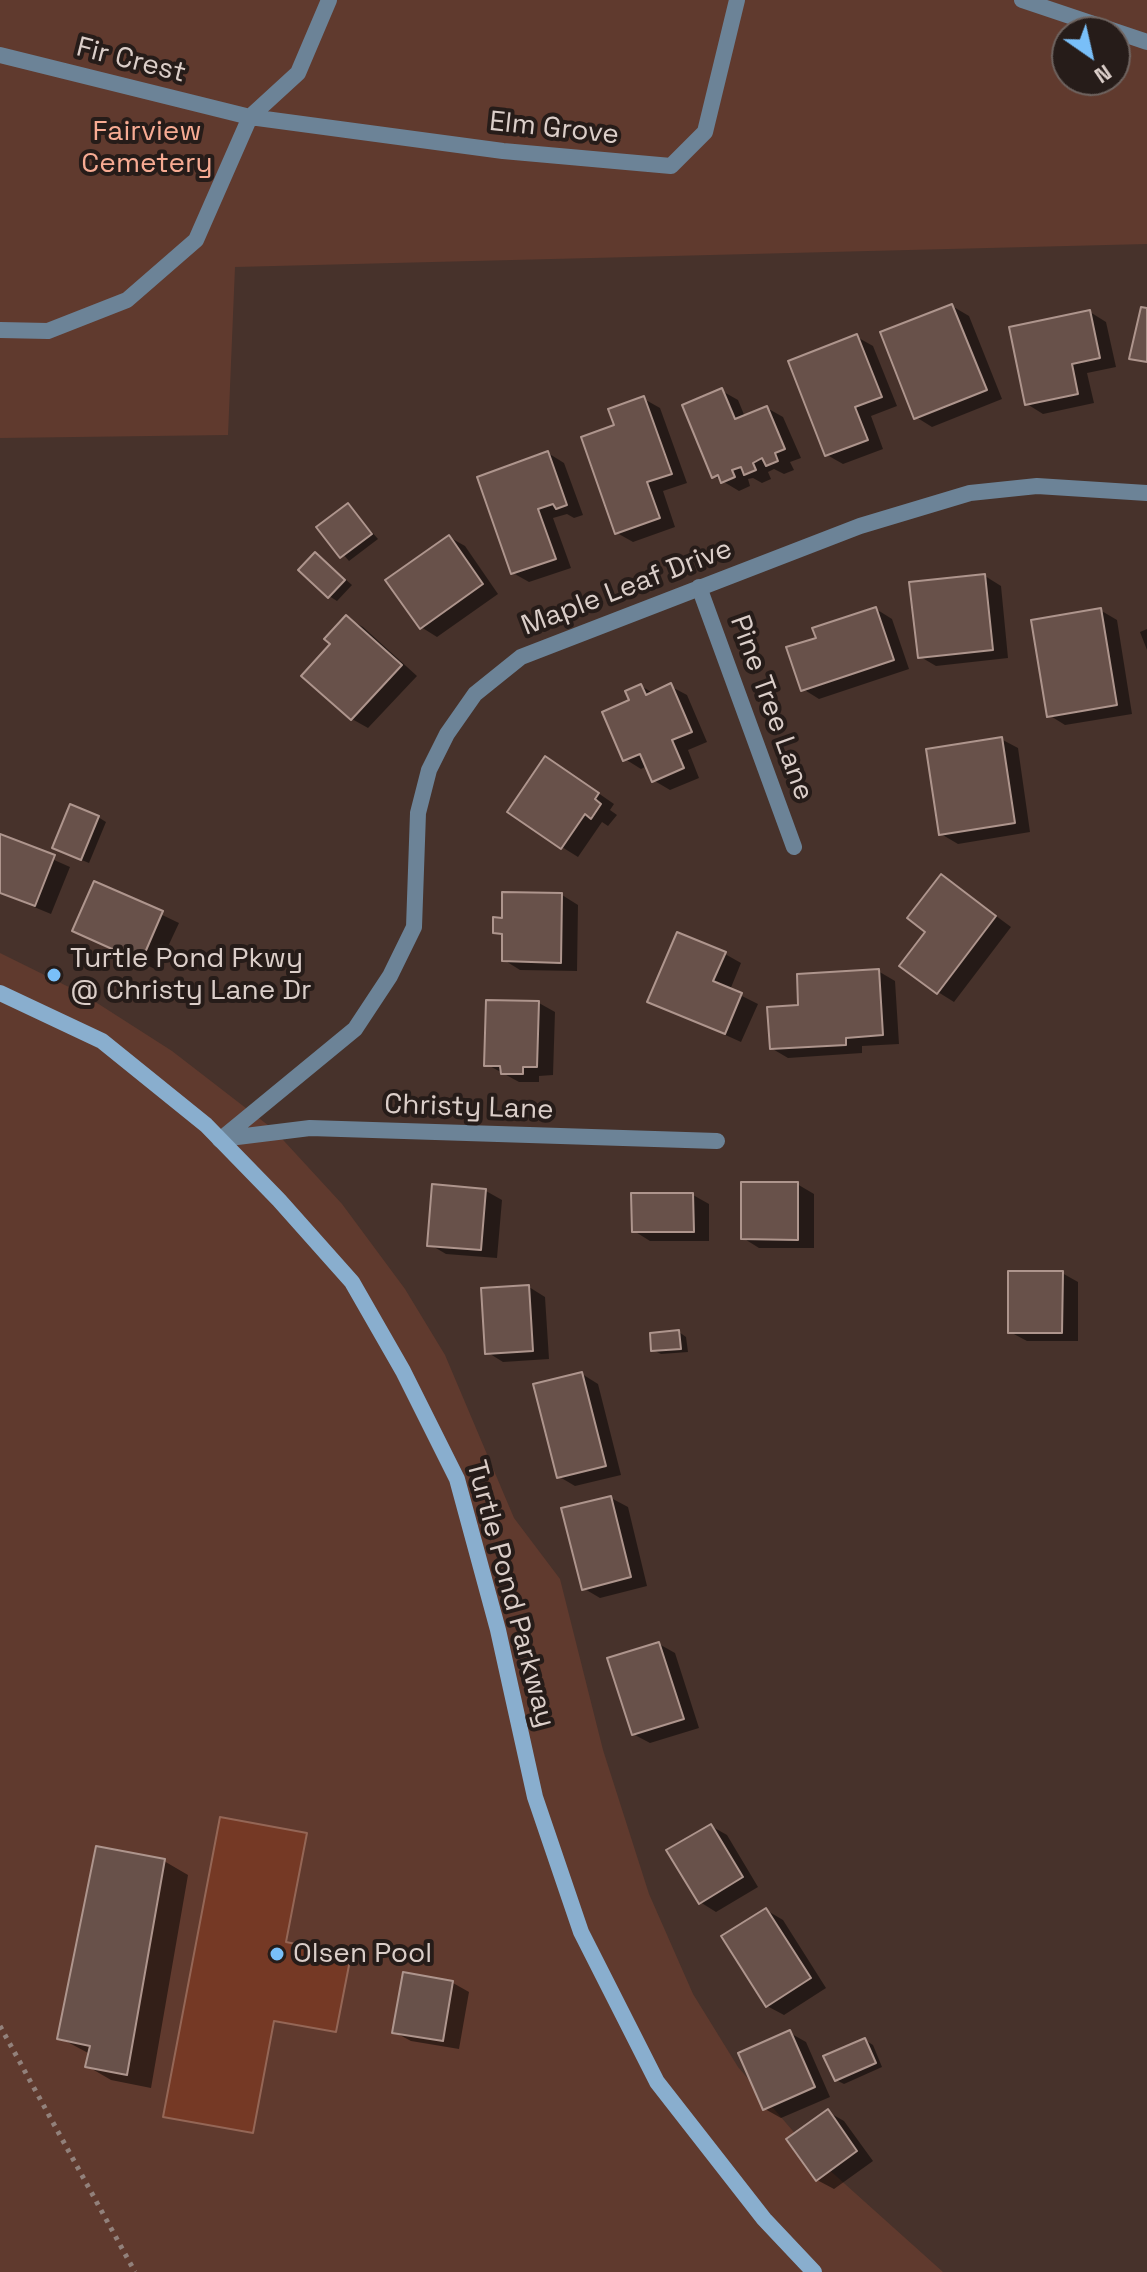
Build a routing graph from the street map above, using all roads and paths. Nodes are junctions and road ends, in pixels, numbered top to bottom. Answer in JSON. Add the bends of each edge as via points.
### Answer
{"nodes":[{"id":1,"x":329,"y":0,"type":"edge"},
{"id":2,"x":737,"y":0,"type":"edge"},
{"id":3,"x":1022,"y":0,"type":"edge"},
{"id":4,"x":1147,"y":42,"type":"edge"},
{"id":5,"x":0,"y":55,"type":"edge"},
{"id":6,"x":250,"y":117,"type":"junction"},
{"id":7,"x":0,"y":330,"type":"edge"},
{"id":8,"x":1147,"y":493,"type":"edge"},
{"id":9,"x":699,"y":587,"type":"junction"},
{"id":10,"x":794,"y":847,"type":"dead end"},
{"id":11,"x":0,"y":993,"type":"edge"},
{"id":12,"x":220,"y":1140,"type":"junction"},
{"id":13,"x":717,"y":1141,"type":"dead end"},
{"id":14,"x":0,"y":2026,"type":"edge"},
{"id":15,"x":135,"y":2272,"type":"edge"},
{"id":16,"x":814,"y":2272,"type":"edge"}],
"edges":[{"from":1,"to":6,"type":"street","via":[[298,73]]},
{"from":2,"to":6,"type":"street","name":"Elm Grove","via":[[705,132],[671,166],[503,151]]},
{"from":3,"to":4,"type":"street"},
{"from":5,"to":6,"type":"street","name":"Fir Crest"},
{"from":6,"to":7,"type":"street","via":[[196,240],[127,300],[48,331]]},
{"from":8,"to":9,"type":"street","name":"Maple Leaf Drive","via":[[1037,486],[970,493],[860,526]]},
{"from":9,"to":10,"type":"street","name":"Pine Tree Lane"},
{"from":9,"to":12,"type":"street","name":"Maple Leaf Drive","via":[[521,657],[475,694],[429,770],[418,813],[414,927],[390,976],[355,1029]]},
{"from":11,"to":12,"type":"main road","name":"Turtle Pond Parkway","via":[[102,1041]]},
{"from":12,"to":13,"type":"street","name":"Christy Lane","via":[[310,1128]]},
{"from":12,"to":16,"type":"main road","name":"Turtle Pond Parkway","via":[[352,1282],[403,1371],[457,1479],[535,1797],[581,1932],[657,2082],[764,2219]]},
{"from":14,"to":15,"type":"path"}]}
